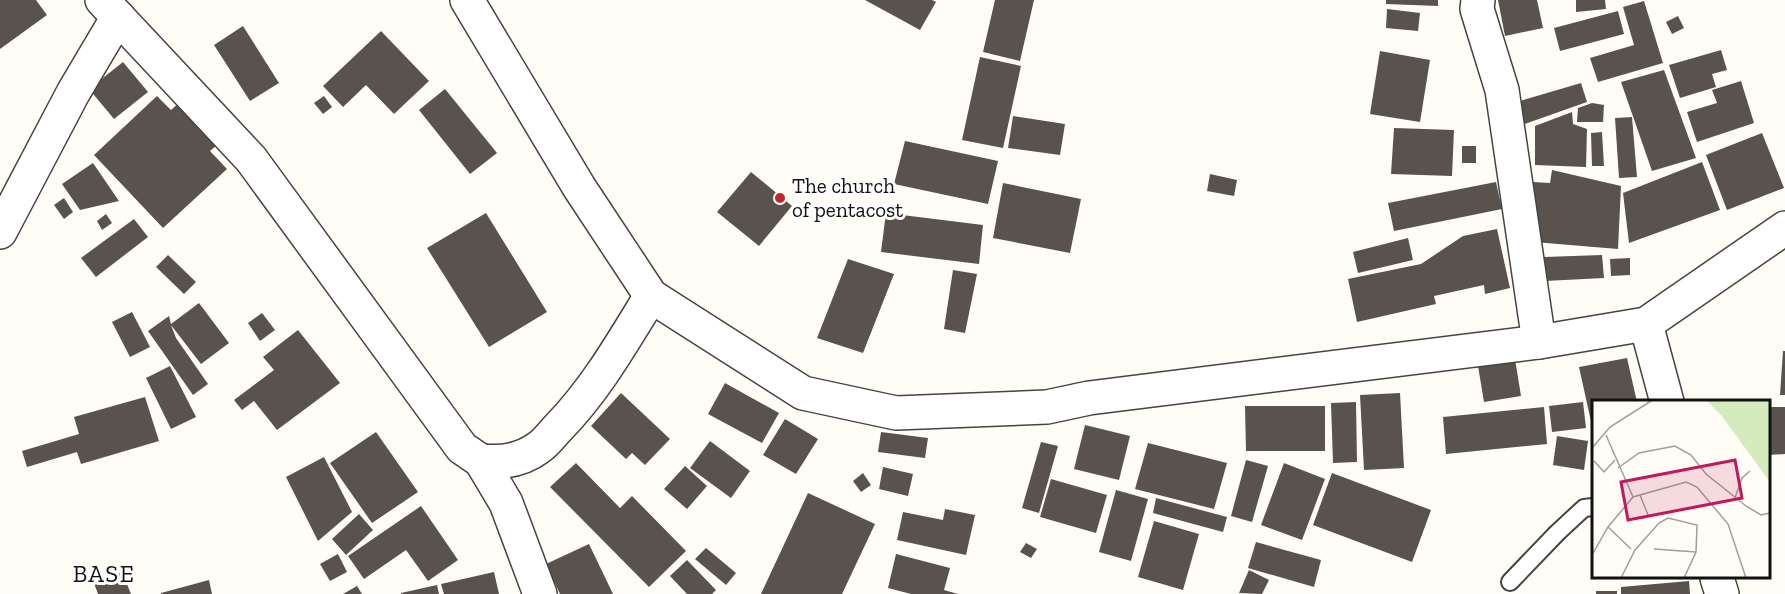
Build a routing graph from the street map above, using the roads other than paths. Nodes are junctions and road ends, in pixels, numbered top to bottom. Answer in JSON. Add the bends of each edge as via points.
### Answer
{"nodes":[{"id":1,"x":467,"y":0,"type":"edge"},
{"id":2,"x":1478,"y":0,"type":"edge"},
{"id":3,"x":110,"y":9,"type":"edge"},
{"id":4,"x":1785,"y":228,"type":"edge"},
{"id":5,"x":0,"y":232,"type":"edge"},
{"id":6,"x":651,"y":296,"type":"junction"},
{"id":7,"x":1646,"y":324,"type":"junction"},
{"id":8,"x":1539,"y":342,"type":"junction"},
{"id":9,"x":1666,"y":400,"type":"edge"},
{"id":10,"x":482,"y":461,"type":"junction"},
{"id":11,"x":1592,"y":507,"type":"edge"},
{"id":12,"x":1717,"y":579,"type":"edge"},
{"id":13,"x":1510,"y":582,"type":"dead end"},
{"id":14,"x":540,"y":594,"type":"edge"},
{"id":15,"x":1722,"y":594,"type":"edge"}],
"edges":[{"from":1,"to":6,"type":"street","via":[[579,187]]},
{"from":2,"to":8,"type":"street","via":[[1477,9],[1502,90]]},
{"from":3,"to":5,"type":"street","via":[[73,93]]},
{"from":3,"to":10,"type":"street","via":[[251,159],[462,448]]},
{"from":4,"to":7,"type":"street"},
{"from":6,"to":8,"type":"street","via":[[803,393],[897,413],[1047,407],[1089,398]]},
{"from":6,"to":10,"type":"street","via":[[602,376],[538,448],[499,463]]},
{"from":7,"to":8,"type":"street"},
{"from":7,"to":9,"type":"street"},
{"from":10,"to":14,"type":"street","via":[[506,503]]},
{"from":11,"to":13,"type":"lane","via":[[1584,508]]},
{"from":12,"to":15,"type":"street"}]}
